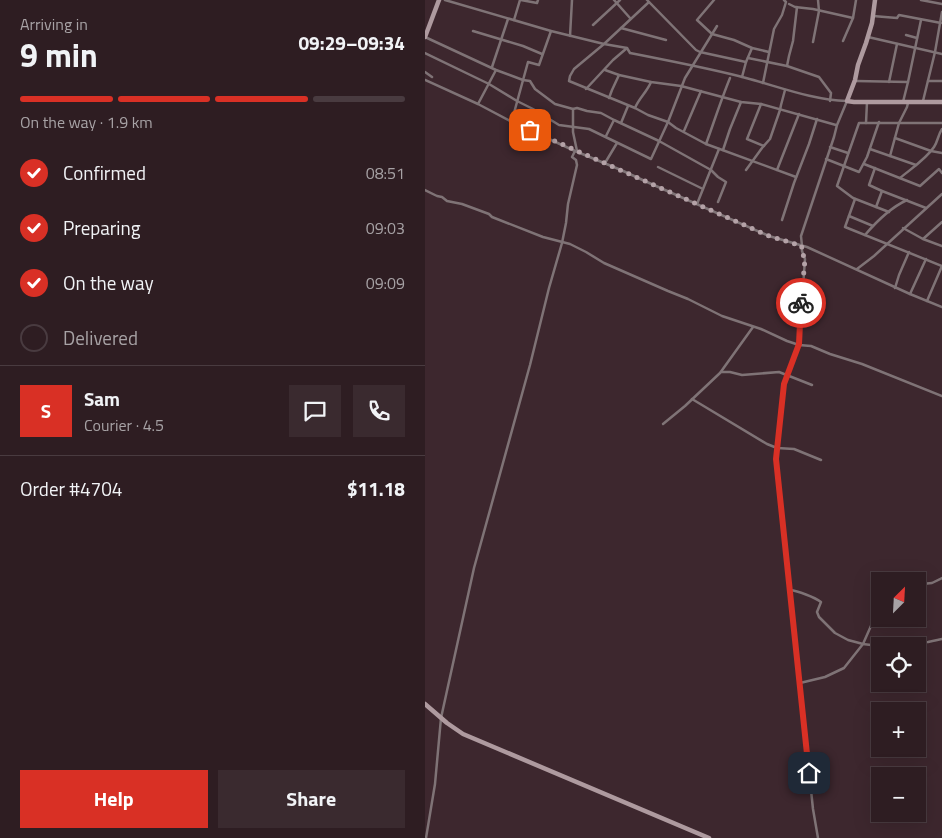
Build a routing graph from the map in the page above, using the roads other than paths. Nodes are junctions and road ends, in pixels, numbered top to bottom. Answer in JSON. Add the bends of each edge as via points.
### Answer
{"nodes":[{"id":1,"x":439,"y":0,"type":"edge"},
{"id":2,"x":445,"y":0,"type":"edge"},
{"id":3,"x":520,"y":0,"type":"edge"},
{"id":4,"x":538,"y":0,"type":"edge"},
{"id":5,"x":572,"y":0,"type":"edge"},
{"id":6,"x":614,"y":0,"type":"edge"},
{"id":7,"x":620,"y":0,"type":"edge"},
{"id":8,"x":714,"y":0,"type":"edge"},
{"id":9,"x":784,"y":0,"type":"edge"},
{"id":10,"x":818,"y":0,"type":"edge"},
{"id":11,"x":856,"y":0,"type":"edge"},
{"id":12,"x":875,"y":0,"type":"edge"},
{"id":13,"x":921,"y":0,"type":"edge"},
{"id":14,"x":647,"y":1,"type":"edge"},
{"id":15,"x":617,"y":4,"type":"junction"},
{"id":16,"x":789,"y":4,"type":"dead end"},
{"id":17,"x":942,"y":4,"type":"edge"},
{"id":18,"x":797,"y":7,"type":"junction"},
{"id":19,"x":818,"y":10,"type":"junction"},
{"id":20,"x":942,"y":12,"type":"edge"},
{"id":21,"x":873,"y":16,"type":"junction"},
{"id":22,"x":630,"y":18,"type":"junction"},
{"id":23,"x":853,"y":18,"type":"junction"},
{"id":24,"x":509,"y":19,"type":"junction"},
{"id":25,"x":514,"y":20,"type":"junction"},
{"id":26,"x":921,"y":20,"type":"junction"},
{"id":27,"x":941,"y":23,"type":"edge"},
{"id":28,"x":593,"y":25,"type":"dead end"},
{"id":29,"x":717,"y":26,"type":"dead end"},
{"id":30,"x":621,"y":28,"type":"junction"},
{"id":31,"x":473,"y":31,"type":"dead end"},
{"id":32,"x":551,"y":31,"type":"junction"},
{"id":33,"x":712,"y":34,"type":"junction"},
{"id":34,"x":906,"y":35,"type":"dead end"},
{"id":35,"x":570,"y":36,"type":"junction"},
{"id":36,"x":425,"y":37,"type":"edge"},
{"id":37,"x":868,"y":37,"type":"junction"},
{"id":38,"x":917,"y":38,"type":"junction"},
{"id":39,"x":501,"y":39,"type":"junction"},
{"id":40,"x":665,"y":40,"type":"dead end"},
{"id":41,"x":843,"y":41,"type":"dead end"},
{"id":42,"x":813,"y":42,"type":"dead end"},
{"id":43,"x":604,"y":44,"type":"junction"},
{"id":44,"x":897,"y":44,"type":"junction"},
{"id":45,"x":627,"y":48,"type":"junction"},
{"id":46,"x":752,"y":48,"type":"junction"},
{"id":47,"x":915,"y":48,"type":"junction"},
{"id":48,"x":700,"y":52,"type":"junction"},
{"id":49,"x":769,"y":52,"type":"junction"},
{"id":50,"x":935,"y":52,"type":"junction"},
{"id":51,"x":425,"y":53,"type":"edge"},
{"id":52,"x":542,"y":54,"type":"junction"},
{"id":53,"x":942,"y":54,"type":"edge"},
{"id":54,"x":747,"y":58,"type":"junction"},
{"id":55,"x":745,"y":62,"type":"junction"},
{"id":56,"x":767,"y":62,"type":"junction"},
{"id":57,"x":691,"y":66,"type":"junction"},
{"id":58,"x":787,"y":66,"type":"junction"},
{"id":59,"x":492,"y":67,"type":"junction"},
{"id":60,"x":496,"y":70,"type":"junction"},
{"id":61,"x":605,"y":70,"type":"junction"},
{"id":62,"x":425,"y":72,"type":"edge"},
{"id":63,"x":619,"y":75,"type":"junction"},
{"id":64,"x":432,"y":77,"type":"dead end"},
{"id":65,"x":742,"y":77,"type":"junction"},
{"id":66,"x":730,"y":78,"type":"dead end"},
{"id":67,"x":425,"y":80,"type":"edge"},
{"id":68,"x":523,"y":80,"type":"junction"},
{"id":69,"x":855,"y":80,"type":"junction"},
{"id":70,"x":928,"y":81,"type":"junction"},
{"id":71,"x":942,"y":81,"type":"edge"},
{"id":72,"x":651,"y":82,"type":"junction"},
{"id":73,"x":889,"y":82,"type":"junction"},
{"id":74,"x":908,"y":82,"type":"junction"},
{"id":75,"x":763,"y":83,"type":"junction"},
{"id":76,"x":489,"y":84,"type":"junction"},
{"id":77,"x":681,"y":86,"type":"junction"},
{"id":78,"x":586,"y":89,"type":"junction"},
{"id":79,"x":785,"y":90,"type":"junction"},
{"id":80,"x":701,"y":91,"type":"junction"},
{"id":81,"x":609,"y":98,"type":"junction"},
{"id":82,"x":722,"y":98,"type":"junction"},
{"id":83,"x":831,"y":101,"type":"junction"},
{"id":84,"x":847,"y":101,"type":"junction"},
{"id":85,"x":517,"y":102,"type":"junction"},
{"id":86,"x":741,"y":102,"type":"junction"},
{"id":87,"x":867,"y":102,"type":"junction"},
{"id":88,"x":906,"y":102,"type":"junction"},
{"id":89,"x":923,"y":102,"type":"junction"},
{"id":90,"x":942,"y":102,"type":"edge"},
{"id":91,"x":478,"y":104,"type":"junction"},
{"id":92,"x":761,"y":104,"type":"junction"},
{"id":93,"x":627,"y":106,"type":"junction"},
{"id":94,"x":635,"y":108,"type":"junction"},
{"id":95,"x":573,"y":109,"type":"junction"},
{"id":96,"x":780,"y":110,"type":"junction"},
{"id":97,"x":799,"y":114,"type":"junction"},
{"id":98,"x":817,"y":119,"type":"junction"},
{"id":99,"x":614,"y":120,"type":"junction"},
{"id":100,"x":510,"y":121,"type":"junction"},
{"id":101,"x":667,"y":122,"type":"junction"},
{"id":102,"x":866,"y":122,"type":"junction"},
{"id":103,"x":879,"y":122,"type":"junction"},
{"id":104,"x":621,"y":123,"type":"junction"},
{"id":105,"x":899,"y":123,"type":"junction"},
{"id":106,"x":942,"y":123,"type":"edge"},
{"id":107,"x":837,"y":125,"type":"junction"},
{"id":108,"x":573,"y":126,"type":"junction"},
{"id":109,"x":942,"y":129,"type":"edge"},
{"id":110,"x":684,"y":132,"type":"junction"},
{"id":111,"x":606,"y":136,"type":"junction"},
{"id":112,"x":895,"y":138,"type":"junction"},
{"id":113,"x":659,"y":141,"type":"junction"},
{"id":114,"x":617,"y":142,"type":"junction"},
{"id":115,"x":706,"y":144,"type":"junction"},
{"id":116,"x":764,"y":146,"type":"junction"},
{"id":117,"x":830,"y":147,"type":"junction"},
{"id":118,"x":719,"y":149,"type":"junction"},
{"id":119,"x":869,"y":149,"type":"junction"},
{"id":120,"x":723,"y":150,"type":"junction"},
{"id":121,"x":576,"y":151,"type":"junction"},
{"id":122,"x":931,"y":151,"type":"junction"},
{"id":123,"x":848,"y":153,"type":"junction"},
{"id":124,"x":942,"y":153,"type":"edge"},
{"id":125,"x":890,"y":156,"type":"junction"},
{"id":126,"x":826,"y":159,"type":"junction"},
{"id":127,"x":753,"y":161,"type":"junction"},
{"id":128,"x":605,"y":163,"type":"junction"},
{"id":129,"x":864,"y":164,"type":"junction"},
{"id":130,"x":916,"y":165,"type":"junction"},
{"id":131,"x":658,"y":167,"type":"dead end"},
{"id":132,"x":843,"y":167,"type":"junction"},
{"id":133,"x":942,"y":167,"type":"edge"},
{"id":134,"x":875,"y":168,"type":"junction"},
{"id":135,"x":939,"y":169,"type":"junction"},
{"id":136,"x":711,"y":170,"type":"junction"},
{"id":137,"x":746,"y":170,"type":"dead end"},
{"id":138,"x":777,"y":170,"type":"junction"},
{"id":139,"x":942,"y":173,"type":"edge"},
{"id":140,"x":797,"y":177,"type":"junction"},
{"id":141,"x":900,"y":178,"type":"junction"},
{"id":142,"x":703,"y":188,"type":"junction"},
{"id":143,"x":425,"y":190,"type":"edge"},
{"id":144,"x":882,"y":192,"type":"junction"},
{"id":145,"x":942,"y":194,"type":"edge"},
{"id":146,"x":855,"y":198,"type":"junction"},
{"id":147,"x":907,"y":200,"type":"junction"},
{"id":148,"x":718,"y":202,"type":"dead end"},
{"id":149,"x":697,"y":204,"type":"junction"},
{"id":150,"x":877,"y":207,"type":"junction"},
{"id":151,"x":926,"y":208,"type":"junction"},
{"id":152,"x":889,"y":212,"type":"junction"},
{"id":153,"x":849,"y":216,"type":"junction"},
{"id":154,"x":782,"y":220,"type":"dead end"},
{"id":155,"x":942,"y":222,"type":"edge"},
{"id":156,"x":873,"y":226,"type":"junction"},
{"id":157,"x":903,"y":228,"type":"junction"},
{"id":158,"x":865,"y":235,"type":"junction"},
{"id":159,"x":923,"y":239,"type":"junction"},
{"id":160,"x":562,"y":243,"type":"junction"},
{"id":161,"x":887,"y":244,"type":"junction"},
{"id":162,"x":802,"y":246,"type":"junction"},
{"id":163,"x":942,"y":246,"type":"edge"},
{"id":164,"x":909,"y":252,"type":"junction"},
{"id":165,"x":926,"y":259,"type":"junction"},
{"id":166,"x":942,"y":266,"type":"edge"},
{"id":167,"x":857,"y":270,"type":"junction"},
{"id":168,"x":895,"y":288,"type":"junction"},
{"id":169,"x":910,"y":294,"type":"junction"},
{"id":170,"x":927,"y":301,"type":"junction"},
{"id":171,"x":942,"y":307,"type":"edge"},
{"id":172,"x":753,"y":327,"type":"junction"},
{"id":173,"x":799,"y":344,"type":"junction"},
{"id":174,"x":720,"y":373,"type":"junction"},
{"id":175,"x":787,"y":375,"type":"junction"},
{"id":176,"x":812,"y":385,"type":"dead end"},
{"id":177,"x":942,"y":396,"type":"edge"},
{"id":178,"x":692,"y":399,"type":"junction"},
{"id":179,"x":663,"y":424,"type":"dead end"},
{"id":180,"x":777,"y":448,"type":"junction"},
{"id":181,"x":821,"y":460,"type":"dead end"},
{"id":182,"x":942,"y":578,"type":"edge"},
{"id":183,"x":926,"y":584,"type":"edge"},
{"id":184,"x":790,"y":590,"type":"junction"},
{"id":185,"x":871,"y":625,"type":"edge"},
{"id":186,"x":942,"y":639,"type":"edge"},
{"id":187,"x":863,"y":644,"type":"junction"},
{"id":188,"x":800,"y":683,"type":"junction"},
{"id":189,"x":425,"y":704,"type":"edge"},
{"id":190,"x":441,"y":718,"type":"junction"},
{"id":191,"x":425,"y":838,"type":"edge"},
{"id":192,"x":709,"y":838,"type":"edge"},
{"id":193,"x":818,"y":838,"type":"edge"}],
"edges":[{"from":1,"to":36,"type":"street"},
{"from":2,"to":24,"type":"street"},
{"from":3,"to":4,"type":"street","via":[[537,3]]},
{"from":3,"to":25,"type":"street"},
{"from":5,"to":35,"type":"street"},
{"from":6,"to":15,"type":"street"},
{"from":7,"to":15,"type":"street"},
{"from":8,"to":33,"type":"street","via":[[697,20]]},
{"from":9,"to":49,"type":"street"},
{"from":10,"to":19,"type":"street"},
{"from":11,"to":23,"type":"street"},
{"from":12,"to":21,"type":"street"},
{"from":13,"to":17,"type":"street"},
{"from":14,"to":22,"type":"street"},
{"from":14,"to":48,"type":"street"},
{"from":15,"to":22,"type":"street"},
{"from":15,"to":28,"type":"street"},
{"from":16,"to":18,"type":"street"},
{"from":18,"to":19,"type":"street"},
{"from":18,"to":58,"type":"street"},
{"from":19,"to":23,"type":"street"},
{"from":19,"to":42,"type":"street"},
{"from":20,"to":27,"type":"street"},
{"from":21,"to":26,"type":"street","via":[[897,18],[899,15]]},
{"from":21,"to":37,"type":"street"},
{"from":22,"to":30,"type":"street"},
{"from":23,"to":41,"type":"street"},
{"from":24,"to":25,"type":"street"},
{"from":24,"to":39,"type":"street"},
{"from":25,"to":32,"type":"street"},
{"from":26,"to":27,"type":"street"},
{"from":26,"to":38,"type":"street"},
{"from":27,"to":50,"type":"street"},
{"from":29,"to":33,"type":"street"},
{"from":30,"to":40,"type":"street"},
{"from":30,"to":43,"type":"street"},
{"from":31,"to":39,"type":"street"},
{"from":32,"to":35,"type":"street"},
{"from":32,"to":52,"type":"street"},
{"from":33,"to":46,"type":"street"},
{"from":33,"to":48,"type":"street"},
{"from":34,"to":38,"type":"street"},
{"from":35,"to":43,"type":"street"},
{"from":36,"to":59,"type":"street"},
{"from":37,"to":44,"type":"street"},
{"from":37,"to":69,"type":"street","via":[[857,64]]},
{"from":38,"to":47,"type":"street"},
{"from":39,"to":52,"type":"street"},
{"from":39,"to":59,"type":"street"},
{"from":43,"to":45,"type":"street"},
{"from":43,"to":78,"type":"street","via":[[570,76],[569,81]]},
{"from":44,"to":47,"type":"street"},
{"from":44,"to":73,"type":"street"},
{"from":45,"to":57,"type":"street","via":[[630,53]]},
{"from":45,"to":61,"type":"street"},
{"from":46,"to":49,"type":"street"},
{"from":46,"to":54,"type":"street"},
{"from":47,"to":50,"type":"street"},
{"from":47,"to":74,"type":"street"},
{"from":48,"to":55,"type":"street"},
{"from":48,"to":57,"type":"street"},
{"from":49,"to":56,"type":"street"},
{"from":50,"to":53,"type":"street"},
{"from":50,"to":70,"type":"street"},
{"from":51,"to":76,"type":"street"},
{"from":52,"to":68,"type":"street","via":[[539,65],[529,62]]},
{"from":54,"to":55,"type":"street"},
{"from":54,"to":56,"type":"street"},
{"from":55,"to":65,"type":"street"},
{"from":56,"to":58,"type":"street"},
{"from":56,"to":75,"type":"street"},
{"from":57,"to":65,"type":"street"},
{"from":57,"to":77,"type":"street"},
{"from":58,"to":83,"type":"street","via":[[819,77],[831,93]]},
{"from":59,"to":60,"type":"street"},
{"from":60,"to":68,"type":"street"},
{"from":60,"to":76,"type":"street"},
{"from":61,"to":63,"type":"street"},
{"from":61,"to":78,"type":"street"},
{"from":62,"to":64,"type":"street"},
{"from":63,"to":72,"type":"street"},
{"from":63,"to":81,"type":"street"},
{"from":65,"to":75,"type":"street"},
{"from":66,"to":82,"type":"street"},
{"from":67,"to":91,"type":"street"},
{"from":68,"to":85,"type":"street"},
{"from":68,"to":95,"type":"street","via":[[530,81],[535,89],[555,104]]},
{"from":69,"to":73,"type":"street"},
{"from":69,"to":84,"type":"street"},
{"from":70,"to":71,"type":"street"},
{"from":70,"to":89,"type":"street"},
{"from":72,"to":77,"type":"street"},
{"from":72,"to":94,"type":"street"},
{"from":73,"to":74,"type":"street"},
{"from":74,"to":88,"type":"street"},
{"from":75,"to":79,"type":"street"},
{"from":76,"to":85,"type":"street"},
{"from":76,"to":91,"type":"street"},
{"from":77,"to":80,"type":"street"},
{"from":77,"to":101,"type":"street"},
{"from":78,"to":81,"type":"street"},
{"from":79,"to":83,"type":"street"},
{"from":79,"to":96,"type":"street"},
{"from":80,"to":82,"type":"street"},
{"from":80,"to":110,"type":"street"},
{"from":81,"to":93,"type":"street"},
{"from":82,"to":86,"type":"street"},
{"from":82,"to":115,"type":"street"},
{"from":83,"to":84,"type":"street"},
{"from":84,"to":87,"type":"street"},
{"from":84,"to":107,"type":"street"},
{"from":85,"to":100,"type":"street"},
{"from":85,"to":108,"type":"street","via":[[559,125]]},
{"from":86,"to":92,"type":"street"},
{"from":86,"to":120,"type":"street"},
{"from":87,"to":88,"type":"street"},
{"from":87,"to":102,"type":"street"},
{"from":88,"to":89,"type":"street"},
{"from":88,"to":105,"type":"street","via":[[907,107]]},
{"from":89,"to":90,"type":"street"},
{"from":91,"to":100,"type":"street"},
{"from":92,"to":96,"type":"street"},
{"from":92,"to":116,"type":"street","via":[[747,139]]},
{"from":93,"to":94,"type":"street"},
{"from":93,"to":104,"type":"street"},
{"from":94,"to":101,"type":"street"},
{"from":95,"to":99,"type":"street","via":[[601,112]]},
{"from":95,"to":108,"type":"street"},
{"from":96,"to":97,"type":"street"},
{"from":96,"to":116,"type":"street","via":[[770,139]]},
{"from":97,"to":98,"type":"street"},
{"from":97,"to":138,"type":"street"},
{"from":98,"to":107,"type":"street"},
{"from":98,"to":140,"type":"street"},
{"from":99,"to":104,"type":"street"},
{"from":99,"to":111,"type":"street"},
{"from":100,"to":121,"type":"street"},
{"from":101,"to":110,"type":"street"},
{"from":101,"to":113,"type":"street"},
{"from":102,"to":103,"type":"street"},
{"from":102,"to":123,"type":"street","via":[[859,123]]},
{"from":103,"to":105,"type":"street"},
{"from":103,"to":119,"type":"street"},
{"from":104,"to":113,"type":"street"},
{"from":105,"to":106,"type":"street"},
{"from":105,"to":112,"type":"street"},
{"from":107,"to":117,"type":"street"},
{"from":108,"to":111,"type":"street"},
{"from":108,"to":121,"type":"street"},
{"from":109,"to":122,"type":"street"},
{"from":110,"to":115,"type":"street"},
{"from":111,"to":114,"type":"street"},
{"from":112,"to":122,"type":"street"},
{"from":112,"to":125,"type":"street"},
{"from":113,"to":114,"type":"street","via":[[651,159]]},
{"from":113,"to":136,"type":"street"},
{"from":114,"to":128,"type":"street"},
{"from":115,"to":118,"type":"street"},
{"from":116,"to":127,"type":"street"},
{"from":117,"to":123,"type":"street"},
{"from":117,"to":126,"type":"street"},
{"from":118,"to":120,"type":"street"},
{"from":118,"to":136,"type":"street"},
{"from":119,"to":125,"type":"street"},
{"from":119,"to":129,"type":"street"},
{"from":120,"to":127,"type":"street"},
{"from":121,"to":128,"type":"street"},
{"from":121,"to":160,"type":"street","via":[[572,156],[577,165]]},
{"from":122,"to":124,"type":"street"},
{"from":122,"to":130,"type":"street"},
{"from":123,"to":132,"type":"street"},
{"from":125,"to":130,"type":"street"},
{"from":126,"to":132,"type":"street"},
{"from":126,"to":162,"type":"street","via":[[801,236]]},
{"from":127,"to":137,"type":"street"},
{"from":127,"to":138,"type":"street"},
{"from":128,"to":149,"type":"street"},
{"from":129,"to":132,"type":"street","via":[[859,172]]},
{"from":129,"to":134,"type":"street"},
{"from":130,"to":141,"type":"street"},
{"from":131,"to":142,"type":"street"},
{"from":132,"to":146,"type":"street","via":[[837,186]]},
{"from":133,"to":135,"type":"street"},
{"from":134,"to":141,"type":"street"},
{"from":134,"to":144,"type":"street","via":[[869,185]]},
{"from":135,"to":139,"type":"street"},
{"from":135,"to":141,"type":"street","via":[[920,186]]},
{"from":136,"to":142,"type":"street"},
{"from":136,"to":148,"type":"street","via":[[726,182]]},
{"from":138,"to":140,"type":"street"},
{"from":140,"to":154,"type":"street"},
{"from":142,"to":149,"type":"street"},
{"from":143,"to":160,"type":"street"},
{"from":144,"to":147,"type":"street"},
{"from":144,"to":150,"type":"street"},
{"from":145,"to":151,"type":"street"},
{"from":146,"to":150,"type":"street"},
{"from":146,"to":153,"type":"street"},
{"from":147,"to":151,"type":"street"},
{"from":147,"to":152,"type":"street"},
{"from":149,"to":162,"type":"street","via":[[769,236]]},
{"from":150,"to":152,"type":"street"},
{"from":151,"to":157,"type":"street"},
{"from":152,"to":156,"type":"street"},
{"from":153,"to":156,"type":"street"},
{"from":153,"to":158,"type":"street","via":[[845,227]]},
{"from":155,"to":159,"type":"street"},
{"from":156,"to":158,"type":"street"},
{"from":157,"to":159,"type":"street"},
{"from":157,"to":161,"type":"street"},
{"from":158,"to":161,"type":"street"},
{"from":159,"to":163,"type":"street"},
{"from":160,"to":172,"type":"street"},
{"from":160,"to":190,"type":"street","via":[[474,568]]},
{"from":161,"to":164,"type":"street"},
{"from":161,"to":167,"type":"street"},
{"from":162,"to":167,"type":"street"},
{"from":162,"to":173,"type":"street","via":[[805,259]]},
{"from":164,"to":165,"type":"street"},
{"from":164,"to":168,"type":"street"},
{"from":165,"to":166,"type":"street"},
{"from":165,"to":169,"type":"street"},
{"from":166,"to":170,"type":"street"},
{"from":167,"to":168,"type":"street"},
{"from":168,"to":169,"type":"street"},
{"from":169,"to":170,"type":"street"},
{"from":170,"to":171,"type":"street"},
{"from":172,"to":173,"type":"street"},
{"from":172,"to":174,"type":"street"},
{"from":173,"to":175,"type":"street"},
{"from":173,"to":177,"type":"street"},
{"from":174,"to":175,"type":"street","via":[[779,372]]},
{"from":174,"to":178,"type":"street"},
{"from":175,"to":176,"type":"street"},
{"from":175,"to":180,"type":"street"},
{"from":178,"to":179,"type":"street"},
{"from":178,"to":180,"type":"street"},
{"from":180,"to":181,"type":"street","via":[[794,449]]},
{"from":180,"to":184,"type":"street"},
{"from":182,"to":183,"type":"street"},
{"from":184,"to":187,"type":"street","via":[[816,598],[821,602],[817,612],[819,617],[835,633]]},
{"from":184,"to":188,"type":"street"},
{"from":185,"to":187,"type":"street"},
{"from":186,"to":187,"type":"street"},
{"from":187,"to":188,"type":"street","via":[[838,672]]},
{"from":188,"to":193,"type":"street"},
{"from":189,"to":190,"type":"street"},
{"from":190,"to":191,"type":"street","via":[[435,784]]},
{"from":190,"to":192,"type":"street","via":[[463,734]]}]}
